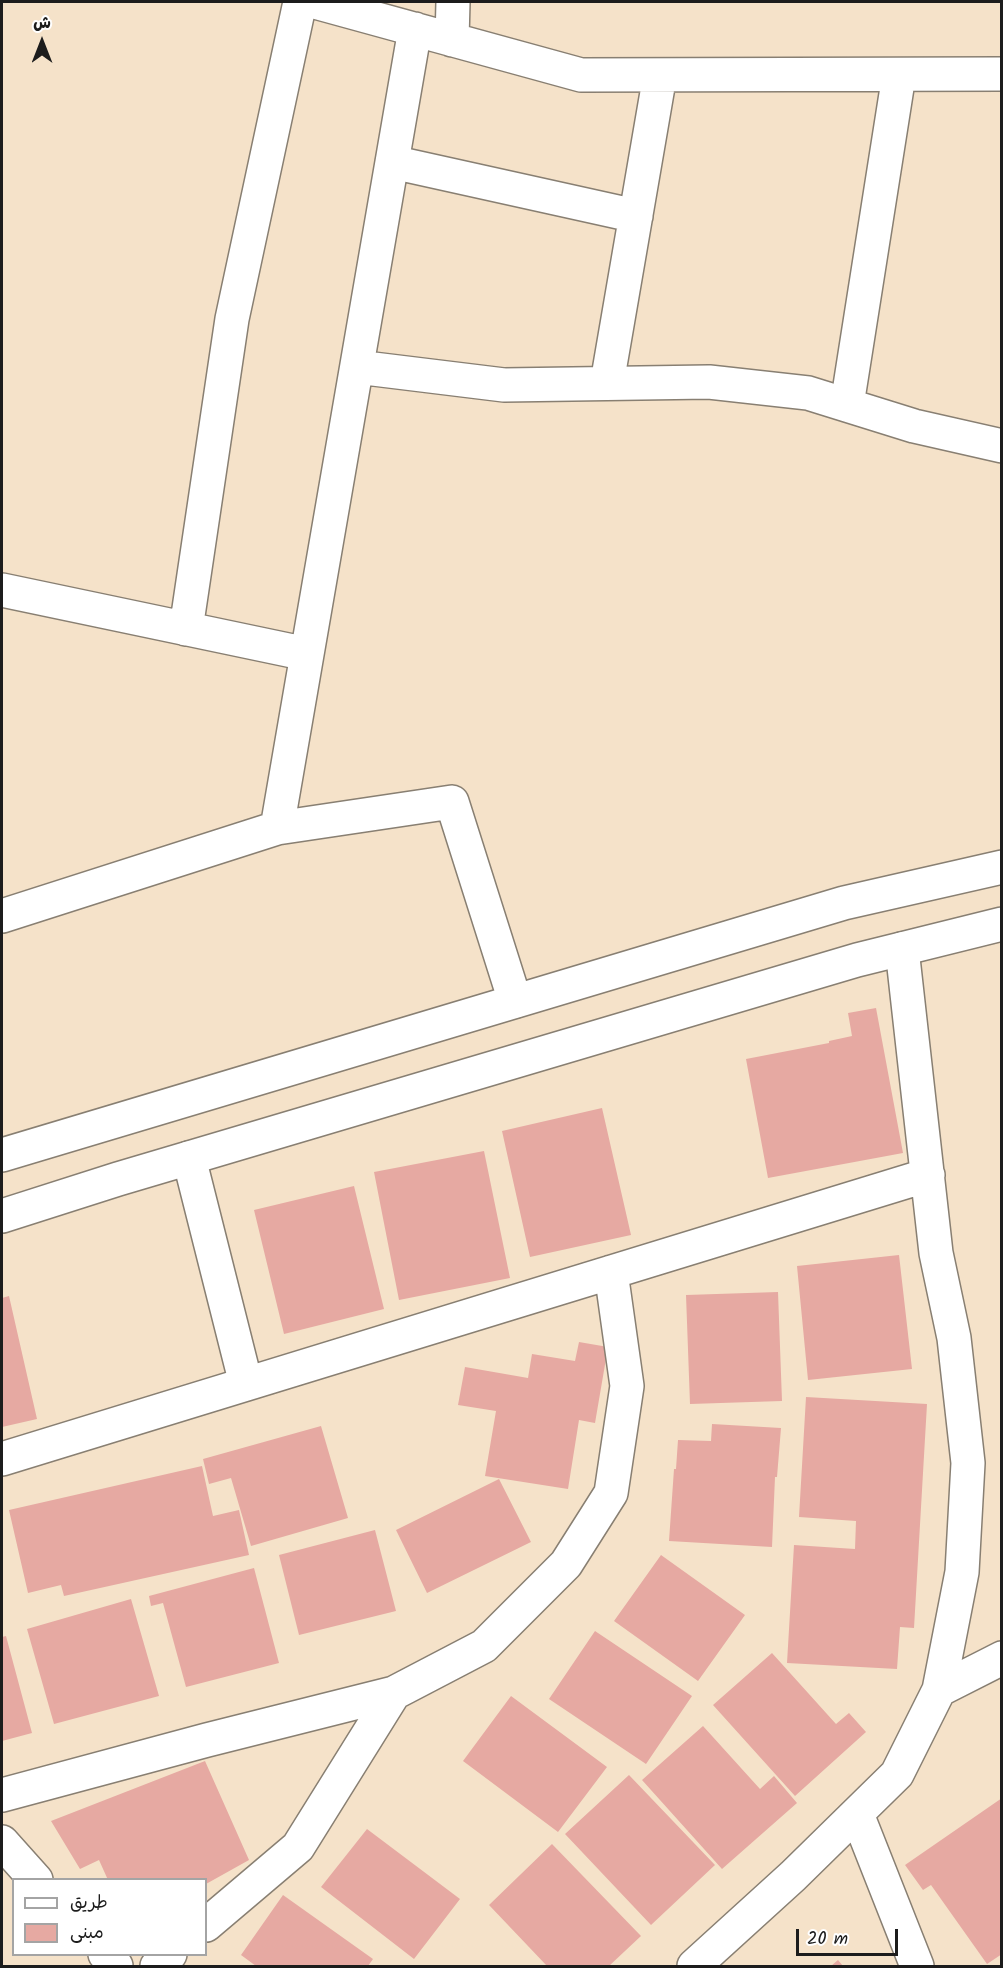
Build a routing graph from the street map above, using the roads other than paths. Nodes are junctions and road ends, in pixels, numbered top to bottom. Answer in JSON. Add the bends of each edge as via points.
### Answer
{"nodes":[{"id":1,"x":300,"y":2,"type":"edge"},
{"id":2,"x":315,"y":2,"type":"edge"},
{"id":3,"x":453,"y":2,"type":"edge"},
{"id":4,"x":415,"y":29,"type":"junction"},
{"id":5,"x":452,"y":40,"type":"junction"},
{"id":6,"x":1002,"y":74,"type":"edge"},
{"id":7,"x":660,"y":75,"type":"junction"},
{"id":8,"x":898,"y":75,"type":"junction"},
{"id":9,"x":392,"y":162,"type":"junction"},
{"id":10,"x":636,"y":216,"type":"junction"},
{"id":11,"x":357,"y":367,"type":"junction"},
{"id":12,"x":607,"y":383,"type":"junction"},
{"id":13,"x":847,"y":405,"type":"junction"},
{"id":14,"x":1002,"y":446,"type":"edge"},
{"id":15,"x":2,"y":591,"type":"edge"},
{"id":16,"x":186,"y":629,"type":"junction"},
{"id":17,"x":307,"y":654,"type":"junction"},
{"id":18,"x":276,"y":828,"type":"junction"},
{"id":19,"x":1002,"y":867,"type":"edge"},
{"id":20,"x":2,"y":916,"type":"edge"},
{"id":21,"x":1002,"y":924,"type":"edge"},
{"id":22,"x":902,"y":949,"type":"junction"},
{"id":23,"x":515,"y":1001,"type":"junction"},
{"id":24,"x":2,"y":1155,"type":"edge"},
{"id":25,"x":189,"y":1158,"type":"junction"},
{"id":26,"x":928,"y":1175,"type":"junction"},
{"id":27,"x":2,"y":1216,"type":"edge"},
{"id":28,"x":611,"y":1272,"type":"junction"},
{"id":29,"x":246,"y":1384,"type":"junction"},
{"id":30,"x":2,"y":1459,"type":"edge"},
{"id":31,"x":1002,"y":1658,"type":"edge"},
{"id":32,"x":939,"y":1690,"type":"junction"},
{"id":33,"x":394,"y":1693,"type":"junction"},
{"id":34,"x":2,"y":1795,"type":"edge"},
{"id":35,"x":857,"y":1814,"type":"junction"},
{"id":36,"x":2,"y":1842,"type":"edge"},
{"id":37,"x":34,"y":1878,"type":"edge"},
{"id":38,"x":207,"y":1924,"type":"edge"},
{"id":39,"x":694,"y":1966,"type":"edge"},
{"id":40,"x":917,"y":1966,"type":"edge"}],
"edges":[{"from":1,"to":16,"type":"street","via":[[232,319]]},
{"from":2,"to":4,"type":"street"},
{"from":3,"to":5,"type":"street"},
{"from":4,"to":5,"type":"street"},
{"from":4,"to":9,"type":"street"},
{"from":5,"to":7,"type":"street","via":[[580,75]]},
{"from":6,"to":8,"type":"street"},
{"from":7,"to":8,"type":"street"},
{"from":7,"to":10,"type":"street"},
{"from":8,"to":13,"type":"street"},
{"from":9,"to":10,"type":"street"},
{"from":9,"to":11,"type":"street"},
{"from":10,"to":12,"type":"street"},
{"from":11,"to":12,"type":"street","via":[[504,386]]},
{"from":11,"to":17,"type":"street"},
{"from":12,"to":13,"type":"street","via":[[709,382],[808,393]]},
{"from":13,"to":14,"type":"street","via":[[914,426]]},
{"from":15,"to":16,"type":"street"},
{"from":16,"to":17,"type":"street"},
{"from":17,"to":18,"type":"street"},
{"from":18,"to":20,"type":"street"},
{"from":18,"to":23,"type":"street","via":[[452,802]]},
{"from":19,"to":23,"type":"street","via":[[844,903]]},
{"from":21,"to":22,"type":"street"},
{"from":22,"to":25,"type":"street"},
{"from":22,"to":26,"type":"street"},
{"from":23,"to":24,"type":"street"},
{"from":25,"to":27,"type":"street"},
{"from":25,"to":29,"type":"street"},
{"from":26,"to":28,"type":"street"},
{"from":26,"to":32,"type":"street","via":[[936,1253],[954,1338],[968,1463],[962,1572]]},
{"from":28,"to":29,"type":"street"},
{"from":28,"to":33,"type":"street","via":[[627,1386],[611,1493],[566,1564],[484,1646]]},
{"from":29,"to":30,"type":"street"},
{"from":31,"to":32,"type":"street"},
{"from":32,"to":35,"type":"street","via":[[897,1774]]},
{"from":33,"to":34,"type":"street"},
{"from":33,"to":38,"type":"street","via":[[298,1847]]},
{"from":35,"to":39,"type":"street"},
{"from":35,"to":40,"type":"street"},
{"from":36,"to":37,"type":"street"}]}
